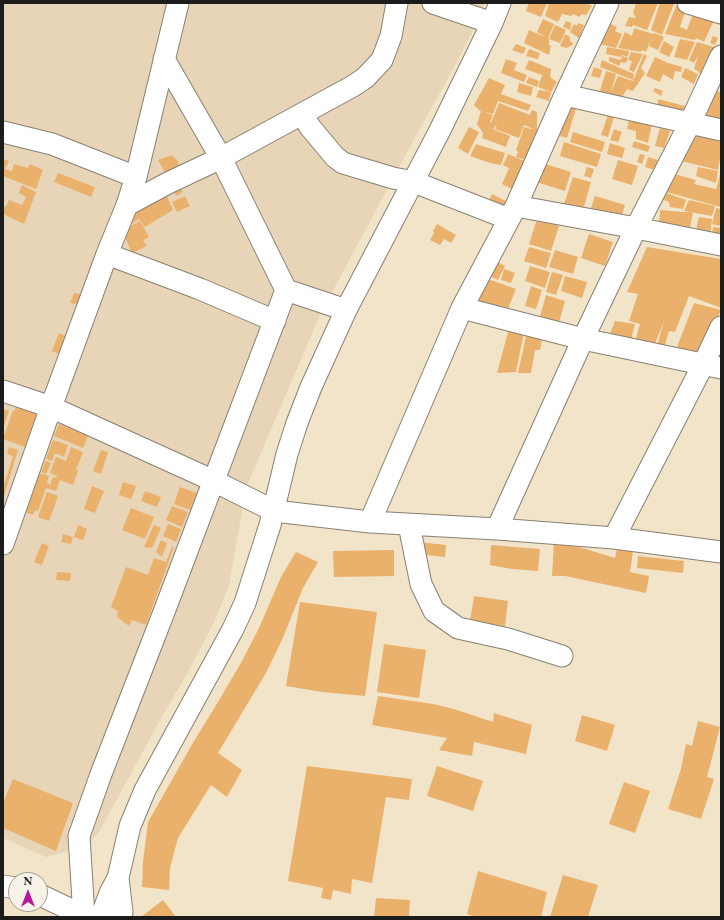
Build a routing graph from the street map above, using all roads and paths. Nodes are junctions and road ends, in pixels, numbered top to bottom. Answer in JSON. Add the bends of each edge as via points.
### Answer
{"nodes":[{"id":1,"x":178,"y":3,"type":"edge"},
{"id":2,"x":397,"y":3,"type":"edge"},
{"id":3,"x":433,"y":3,"type":"edge"},
{"id":4,"x":500,"y":3,"type":"edge"},
{"id":5,"x":608,"y":3,"type":"edge"},
{"id":6,"x":688,"y":3,"type":"edge"},
{"id":7,"x":721,"y":13,"type":"edge"},
{"id":8,"x":492,"y":24,"type":"junction"},
{"id":9,"x":721,"y":56,"type":"edge"},
{"id":10,"x":164,"y":59,"type":"junction"},
{"id":11,"x":565,"y":95,"type":"junction"},
{"id":12,"x":302,"y":114,"type":"junction"},
{"id":13,"x":690,"y":123,"type":"junction"},
{"id":14,"x":721,"y":130,"type":"edge"},
{"id":15,"x":3,"y":132,"type":"edge"},
{"id":16,"x":221,"y":158,"type":"junction"},
{"id":17,"x":136,"y":176,"type":"junction"},
{"id":18,"x":414,"y":182,"type":"junction"},
{"id":19,"x":127,"y":205,"type":"junction"},
{"id":20,"x":512,"y":213,"type":"junction"},
{"id":21,"x":636,"y":228,"type":"junction"},
{"id":22,"x":721,"y":245,"type":"edge"},
{"id":23,"x":107,"y":254,"type":"junction"},
{"id":24,"x":286,"y":290,"type":"junction"},
{"id":25,"x":462,"y":308,"type":"junction"},
{"id":26,"x":346,"y":310,"type":"junction"},
{"id":27,"x":275,"y":321,"type":"junction"},
{"id":28,"x":721,"y":326,"type":"edge"},
{"id":29,"x":583,"y":339,"type":"junction"},
{"id":30,"x":712,"y":367,"type":"edge"},
{"id":31,"x":3,"y":392,"type":"edge"},
{"id":32,"x":51,"y":407,"type":"junction"},
{"id":33,"x":214,"y":481,"type":"junction"},
{"id":34,"x":274,"y":511,"type":"junction"},
{"id":35,"x":370,"y":522,"type":"junction"},
{"id":36,"x":409,"y":525,"type":"junction"},
{"id":37,"x":497,"y":529,"type":"junction"},
{"id":38,"x":614,"y":538,"type":"junction"},
{"id":39,"x":3,"y":544,"type":"edge"},
{"id":40,"x":721,"y":552,"type":"edge"},
{"id":41,"x":562,"y":656,"type":"dead end"},
{"id":42,"x":118,"y":878,"type":"junction"},
{"id":43,"x":48,"y":899,"type":"edge"},
{"id":44,"x":90,"y":917,"type":"edge"},
{"id":45,"x":121,"y":917,"type":"edge"}],
"edges":[{"from":1,"to":10,"type":"street"},
{"from":2,"to":12,"type":"street","via":[[392,36],[382,60],[365,78]]},
{"from":3,"to":8,"type":"street"},
{"from":4,"to":8,"type":"street"},
{"from":5,"to":11,"type":"street"},
{"from":6,"to":7,"type":"street"},
{"from":8,"to":18,"type":"street"},
{"from":9,"to":13,"type":"street"},
{"from":10,"to":16,"type":"street"},
{"from":10,"to":17,"type":"street"},
{"from":11,"to":13,"type":"street"},
{"from":11,"to":20,"type":"street"},
{"from":12,"to":16,"type":"street"},
{"from":12,"to":18,"type":"street","via":[[335,158],[343,163]]},
{"from":13,"to":14,"type":"street"},
{"from":13,"to":21,"type":"street"},
{"from":15,"to":17,"type":"street","via":[[52,144]]},
{"from":16,"to":19,"type":"street"},
{"from":16,"to":24,"type":"street"},
{"from":17,"to":19,"type":"street"},
{"from":18,"to":20,"type":"street"},
{"from":18,"to":26,"type":"street"},
{"from":19,"to":23,"type":"street"},
{"from":20,"to":21,"type":"street"},
{"from":20,"to":25,"type":"street"},
{"from":21,"to":22,"type":"street"},
{"from":21,"to":29,"type":"street"},
{"from":23,"to":27,"type":"street"},
{"from":23,"to":32,"type":"street"},
{"from":24,"to":26,"type":"street"},
{"from":24,"to":27,"type":"street"},
{"from":25,"to":29,"type":"street"},
{"from":25,"to":35,"type":"street"},
{"from":26,"to":34,"type":"street","via":[[297,423]]},
{"from":27,"to":33,"type":"street"},
{"from":28,"to":30,"type":"street"},
{"from":29,"to":30,"type":"street"},
{"from":29,"to":37,"type":"street"},
{"from":30,"to":38,"type":"street"},
{"from":31,"to":32,"type":"street"},
{"from":32,"to":33,"type":"street"},
{"from":32,"to":39,"type":"street"},
{"from":33,"to":34,"type":"street"},
{"from":33,"to":44,"type":"street","via":[[79,836]]},
{"from":34,"to":35,"type":"street"},
{"from":34,"to":42,"type":"street","via":[[239,617],[136,810]]},
{"from":35,"to":36,"type":"street"},
{"from":36,"to":37,"type":"street"},
{"from":36,"to":41,"type":"street","via":[[421,584],[434,611],[458,628],[508,639]]},
{"from":37,"to":38,"type":"street"},
{"from":38,"to":40,"type":"street"},
{"from":42,"to":44,"type":"street","via":[[104,909]]},
{"from":42,"to":45,"type":"street"},
{"from":43,"to":44,"type":"street"}]}
